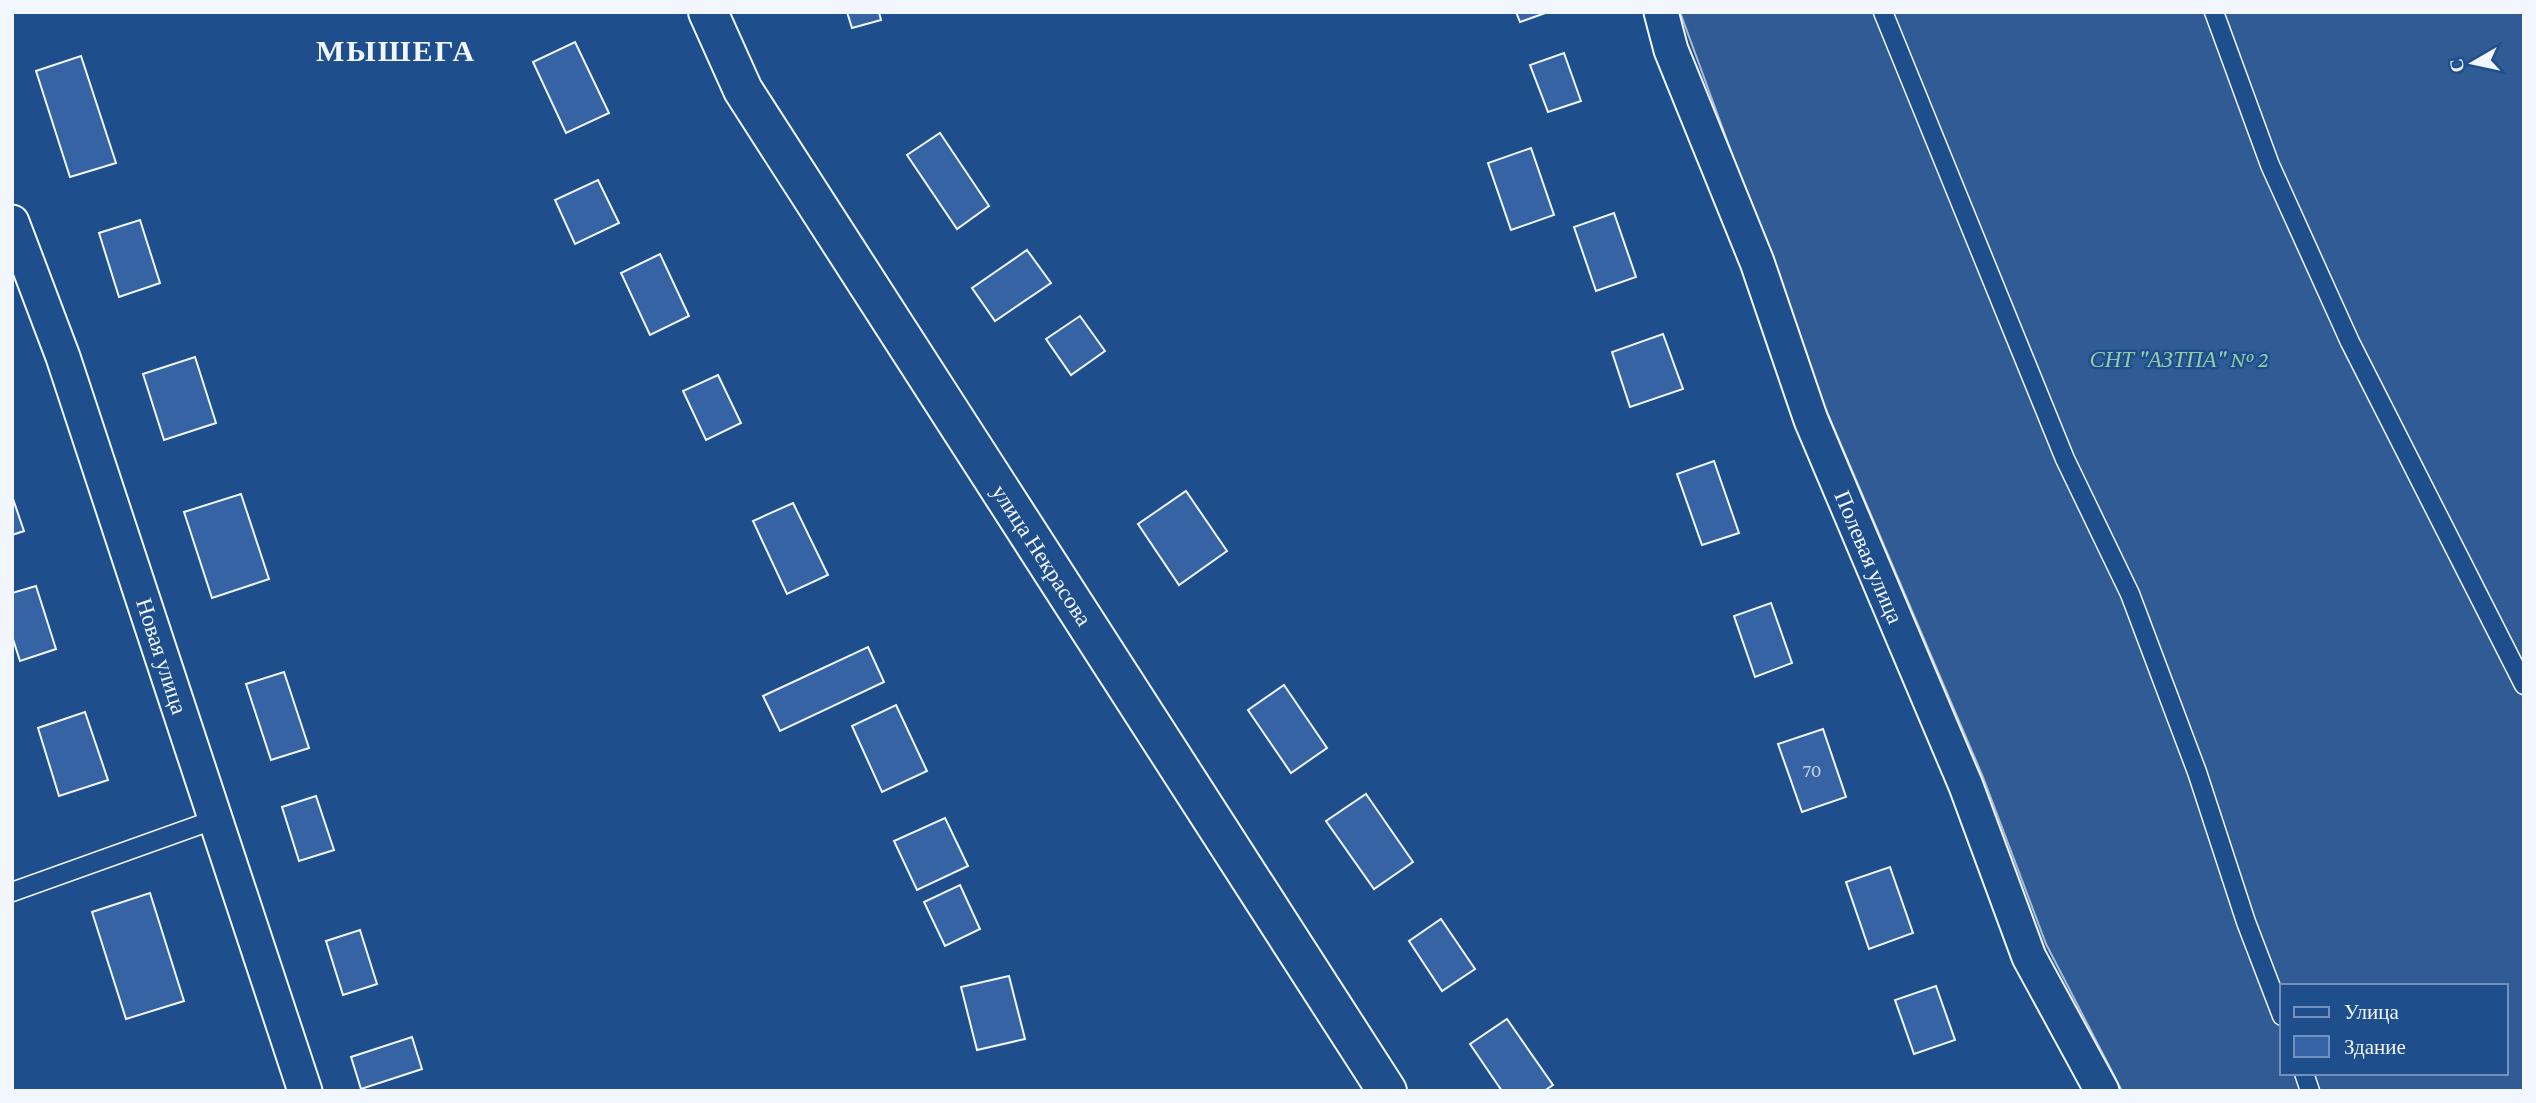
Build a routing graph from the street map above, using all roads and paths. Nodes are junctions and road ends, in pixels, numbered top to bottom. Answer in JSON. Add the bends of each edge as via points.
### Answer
{"nodes":[{"id":1,"x":709,"y":12,"type":"edge"},
{"id":2,"x":1661,"y":12,"type":"edge"},
{"id":3,"x":1883,"y":12,"type":"edge"},
{"id":4,"x":2214,"y":12,"type":"edge"},
{"id":5,"x":12,"y":222,"type":"edge"},
{"id":6,"x":2524,"y":685,"type":"edge"},
{"id":7,"x":216,"y":819,"type":"junction"},
{"id":8,"x":12,"y":892,"type":"edge"},
{"id":9,"x":2280,"y":1011,"type":"edge"},
{"id":10,"x":305,"y":1091,"type":"edge"},
{"id":11,"x":1387,"y":1091,"type":"edge"},
{"id":12,"x":2102,"y":1091,"type":"edge"}],
"edges":[{"from":1,"to":11,"type":"main road","name":"улица Некрасова","via":[[743,90]]},
{"from":2,"to":12,"type":"street","name":"Полевая улица","via":[[1671,50],[1757,262],[1811,420],[1966,786],[2029,957]]},
{"from":3,"to":9,"type":"lane","via":[[2066,459],[2130,594]]},
{"from":4,"to":6,"type":"lane","via":[[2270,165],[2350,342]]},
{"from":5,"to":7,"type":"street","name":"Новая улица","via":[[63,357]]},
{"from":7,"to":8,"type":"lane"},
{"from":7,"to":10,"type":"street","name":"Новая улица"}]}
